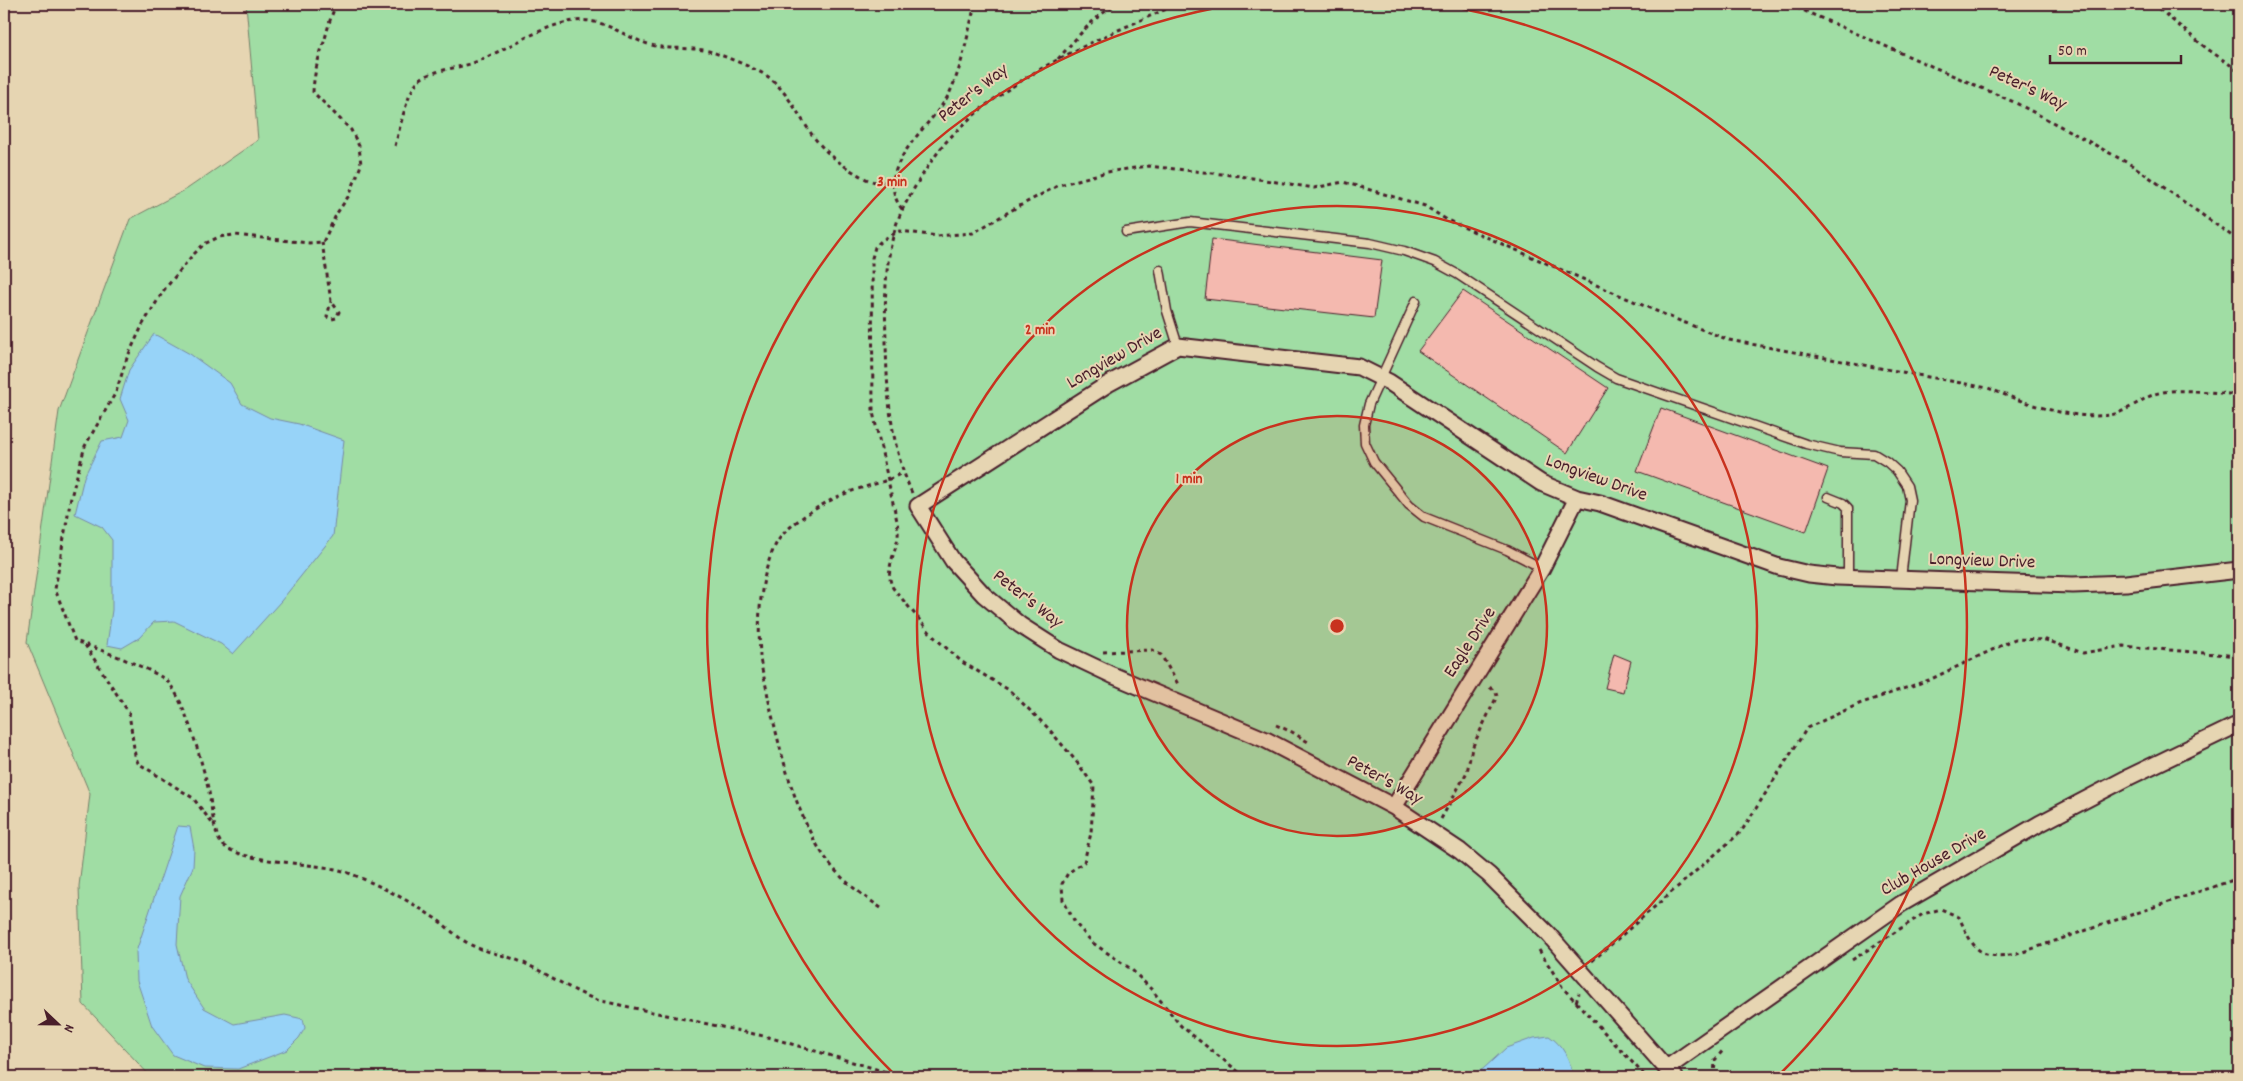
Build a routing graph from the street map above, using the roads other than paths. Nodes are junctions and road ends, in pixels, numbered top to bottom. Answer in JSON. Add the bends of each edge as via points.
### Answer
{"nodes":[{"id":1,"x":1126,"y":232,"type":"dead end"},
{"id":2,"x":1160,"y":270,"type":"dead end"},
{"id":3,"x":1416,"y":301,"type":"dead end"},
{"id":4,"x":1178,"y":346,"type":"junction"},
{"id":5,"x":1380,"y":378,"type":"junction"},
{"id":6,"x":1828,"y":497,"type":"dead end"},
{"id":7,"x":1577,"y":498,"type":"junction"},
{"id":8,"x":918,"y":506,"type":"joint"},
{"id":9,"x":1542,"y":568,"type":"junction"},
{"id":10,"x":2239,"y":570,"type":"edge"},
{"id":11,"x":1848,"y":578,"type":"junction"},
{"id":12,"x":1901,"y":580,"type":"junction"},
{"id":13,"x":2239,"y":724,"type":"edge"},
{"id":14,"x":1394,"y":807,"type":"junction"},
{"id":15,"x":1671,"y":1072,"type":"edge"}],
"edges":[{"from":1,"to":12,"type":"lane","via":[[1190,222],[1370,243],[1404,251],[1458,274],[1616,378],[1813,446],[1874,454],[1897,471],[1907,486],[1910,500]]},
{"from":2,"to":4,"type":"lane","via":[[1167,311]]},
{"from":3,"to":5,"type":"lane"},
{"from":4,"to":5,"type":"street","name":"Longview Drive","via":[[1359,367]]},
{"from":4,"to":8,"type":"street","name":"Longview Drive","via":[[1108,384]]},
{"from":5,"to":7,"type":"street","name":"Longview Drive","via":[[1541,484]]},
{"from":5,"to":9,"type":"lane","via":[[1364,425],[1365,443],[1374,462],[1410,506],[1424,516]]},
{"from":6,"to":11,"type":"lane","via":[[1843,502],[1848,508]]},
{"from":7,"to":9,"type":"street","name":"Eagle Drive"},
{"from":7,"to":11,"type":"street","name":"Longview Drive","via":[[1600,503],[1780,567]]},
{"from":8,"to":14,"type":"street","name":"Peter's Way","via":[[953,561],[984,595],[1043,640],[1112,675],[1266,740]]},
{"from":9,"to":14,"type":"street","name":"Eagle Drive"},
{"from":10,"to":12,"type":"street","name":"Longview Drive","via":[[2109,584]]},
{"from":11,"to":12,"type":"street","name":"Longview Drive"},
{"from":13,"to":15,"type":"street","name":"Club House Drive","via":[[2047,820],[1901,904]]},
{"from":14,"to":15,"type":"street","name":"Peter's Way","via":[[1460,851],[1514,898]]}]}
